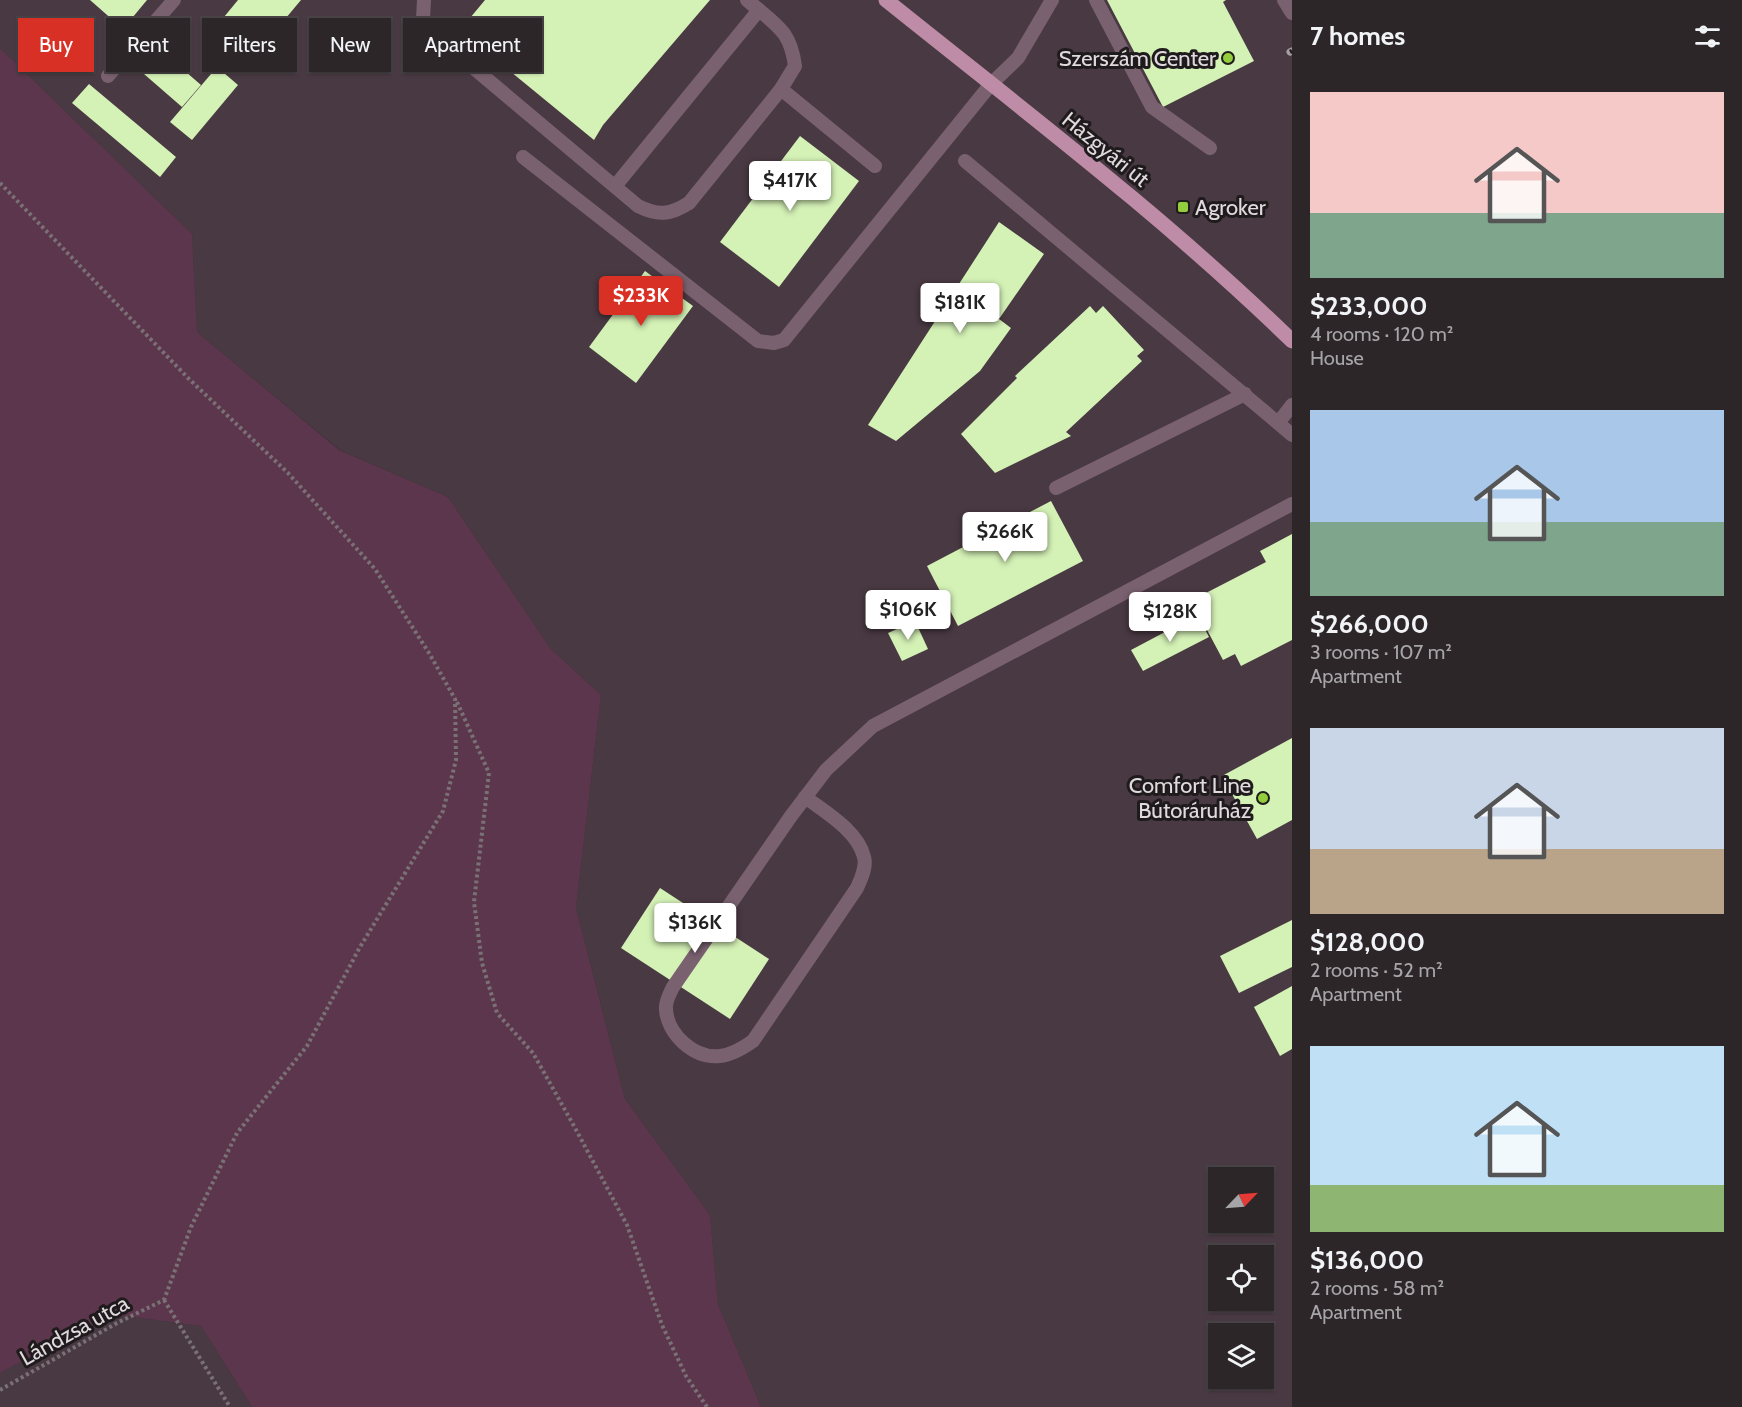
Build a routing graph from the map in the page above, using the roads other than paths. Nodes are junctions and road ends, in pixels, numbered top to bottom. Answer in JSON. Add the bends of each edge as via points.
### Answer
{"nodes":[{"id":1,"x":174,"y":0,"type":"edge"},
{"id":2,"x":424,"y":0,"type":"edge"},
{"id":3,"x":747,"y":0,"type":"edge"},
{"id":4,"x":886,"y":0,"type":"edge"},
{"id":5,"x":1052,"y":0,"type":"edge"},
{"id":6,"x":1096,"y":0,"type":"edge"},
{"id":7,"x":1284,"y":0,"type":"edge"},
{"id":8,"x":759,"y":10,"type":"junction"},
{"id":9,"x":1292,"y":13,"type":"edge"},
{"id":10,"x":108,"y":76,"type":"dead end"},
{"id":11,"x":991,"y":84,"type":"junction"},
{"id":12,"x":781,"y":89,"type":"junction"},
{"id":13,"x":1210,"y":148,"type":"dead end"},
{"id":14,"x":523,"y":157,"type":"dead end"},
{"id":15,"x":965,"y":161,"type":"dead end"},
{"id":16,"x":875,"y":166,"type":"dead end"},
{"id":17,"x":616,"y":185,"type":"junction"},
{"id":18,"x":1292,"y":341,"type":"edge"},
{"id":19,"x":1245,"y":394,"type":"junction"},
{"id":20,"x":1292,"y":405,"type":"edge"},
{"id":21,"x":1278,"y":423,"type":"junction"},
{"id":22,"x":1292,"y":435,"type":"edge"},
{"id":23,"x":1056,"y":488,"type":"dead end"},
{"id":24,"x":1292,"y":504,"type":"edge"},
{"id":25,"x":805,"y":797,"type":"junction"}],
"edges":[{"from":1,"to":10,"type":"lane"},
{"from":2,"to":17,"type":"lane","via":[[423,19],[432,33]]},
{"from":3,"to":8,"type":"lane"},
{"from":4,"to":11,"type":"main road","name":"Házgyári út"},
{"from":5,"to":11,"type":"lane","via":[[1018,58]]},
{"from":6,"to":13,"type":"lane","via":[[1152,107]]},
{"from":7,"to":9,"type":"lane"},
{"from":8,"to":12,"type":"lane","via":[[784,31],[792,47],[795,66]]},
{"from":8,"to":17,"type":"lane"},
{"from":11,"to":14,"type":"lane","via":[[784,340],[774,343],[759,341]]},
{"from":11,"to":18,"type":"main road","name":"Házgyári út","via":[[1250,300]]},
{"from":12,"to":16,"type":"lane"},
{"from":12,"to":17,"type":"lane","via":[[689,203],[674,212],[655,214],[638,206]]},
{"from":15,"to":19,"type":"lane"},
{"from":19,"to":21,"type":"lane"},
{"from":19,"to":23,"type":"lane"},
{"from":20,"to":21,"type":"lane"},
{"from":21,"to":22,"type":"lane"},
{"from":24,"to":25,"type":"lane","via":[[873,726],[826,770]]},
{"from":25,"to":25,"type":"lane","via":[[857,843],[865,858],[863,875],[753,1041],[732,1054],[705,1056],[679,1039],[669,1025],[665,1006],[673,987]]}]}
